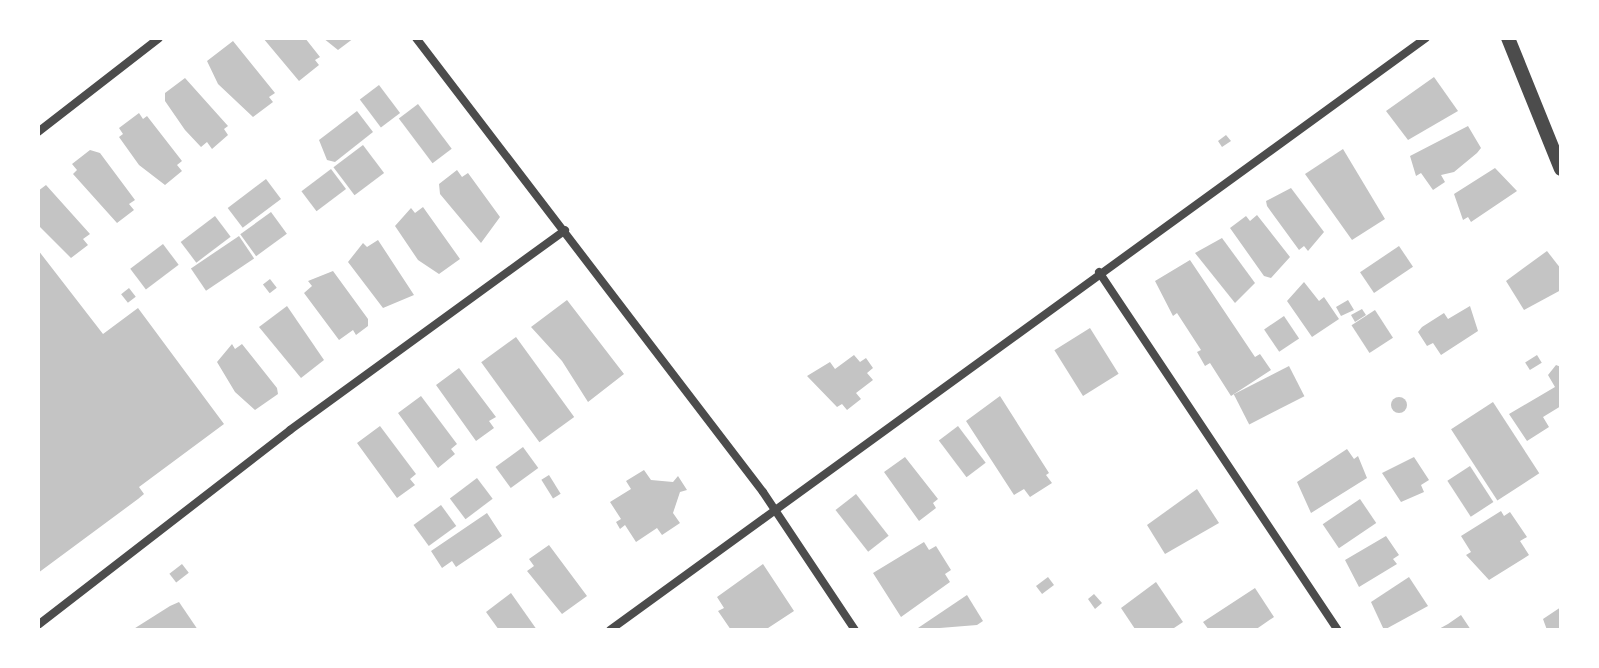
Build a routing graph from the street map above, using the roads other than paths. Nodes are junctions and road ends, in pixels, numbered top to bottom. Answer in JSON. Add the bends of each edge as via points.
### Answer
{"nodes":[{"id":1,"x":159,"y":38,"type":"edge"},
{"id":2,"x":416,"y":38,"type":"edge"},
{"id":3,"x":1426,"y":38,"type":"edge"},
{"id":4,"x":1508,"y":38,"type":"edge"},
{"id":5,"x":38,"y":132,"type":"edge"},
{"id":6,"x":1561,"y":169,"type":"edge"},
{"id":7,"x":565,"y":230,"type":"junction"},
{"id":8,"x":1099,"y":272,"type":"junction"},
{"id":9,"x":775,"y":509,"type":"junction"},
{"id":10,"x":38,"y":625,"type":"edge"},
{"id":11,"x":610,"y":630,"type":"edge"},
{"id":12,"x":855,"y":630,"type":"edge"},
{"id":13,"x":1338,"y":630,"type":"edge"}],
"edges":[{"from":1,"to":5,"type":"street"},
{"from":2,"to":7,"type":"street"},
{"from":3,"to":8,"type":"street"},
{"from":4,"to":6,"type":"street"},
{"from":7,"to":9,"type":"street"},
{"from":7,"to":10,"type":"street","via":[[290,430]]},
{"from":8,"to":9,"type":"street","via":[[915,414]]},
{"from":8,"to":13,"type":"street"},
{"from":9,"to":11,"type":"street"},
{"from":9,"to":12,"type":"street"}]}
